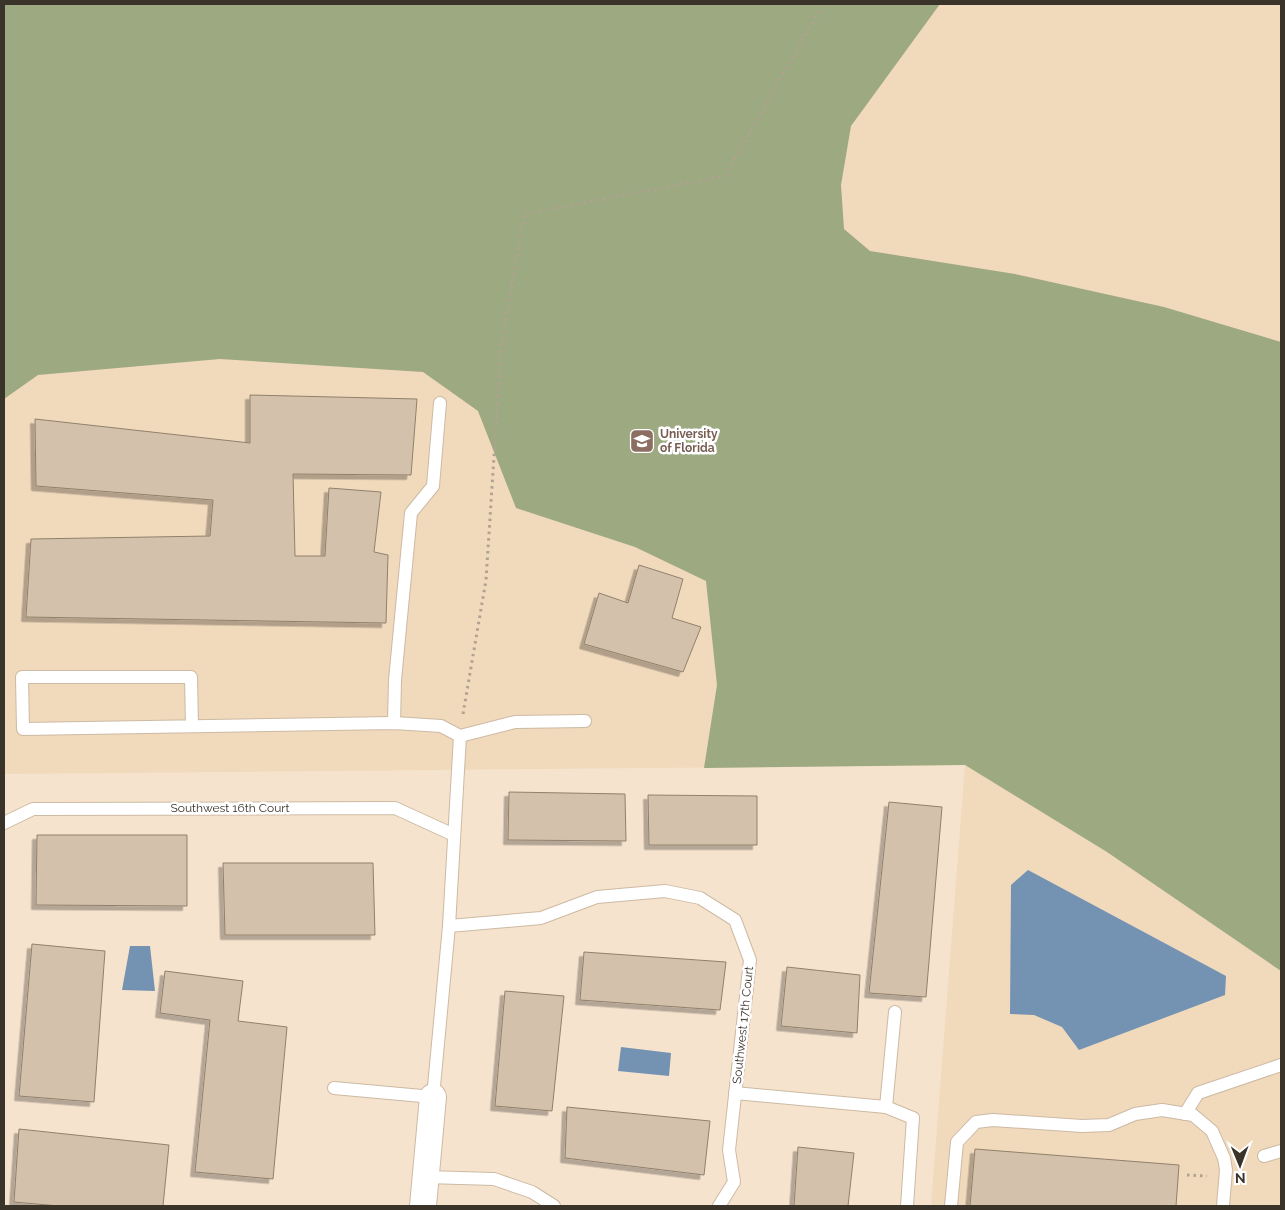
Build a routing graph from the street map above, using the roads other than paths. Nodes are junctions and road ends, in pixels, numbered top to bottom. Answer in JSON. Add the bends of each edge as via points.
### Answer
{"nodes":[{"id":1,"x":440,"y":403,"type":"dead end"},
{"id":2,"x":585,"y":721,"type":"dead end"},
{"id":3,"x":394,"y":723,"type":"junction"},
{"id":4,"x":192,"y":726,"type":"junction"},
{"id":5,"x":460,"y":736,"type":"junction"},
{"id":6,"x":4,"y":823,"type":"edge"},
{"id":7,"x":454,"y":835,"type":"junction"},
{"id":8,"x":449,"y":926,"type":"junction"},
{"id":9,"x":895,"y":1012,"type":"dead end"},
{"id":10,"x":1281,"y":1065,"type":"edge"},
{"id":11,"x":334,"y":1088,"type":"dead end"},
{"id":12,"x":735,"y":1092,"type":"junction"},
{"id":13,"x":433,"y":1097,"type":"junction"},
{"id":14,"x":886,"y":1107,"type":"junction"},
{"id":15,"x":1185,"y":1114,"type":"junction"},
{"id":16,"x":1281,"y":1151,"type":"edge"},
{"id":17,"x":1264,"y":1156,"type":"dead end"},
{"id":18,"x":426,"y":1177,"type":"junction"},
{"id":19,"x":423,"y":1206,"type":"edge"},
{"id":20,"x":554,"y":1206,"type":"edge"},
{"id":21,"x":719,"y":1206,"type":"edge"},
{"id":22,"x":907,"y":1206,"type":"edge"},
{"id":23,"x":951,"y":1206,"type":"edge"},
{"id":24,"x":1223,"y":1206,"type":"edge"}],
"edges":[{"from":1,"to":3,"type":"lane","via":[[433,486],[411,513]]},
{"from":2,"to":5,"type":"lane","via":[[515,722]]},
{"from":3,"to":4,"type":"lane"},
{"from":3,"to":5,"type":"lane","via":[[441,726]]},
{"from":4,"to":4,"type":"lane","via":[[191,677],[22,677],[23,729]]},
{"from":5,"to":7,"type":"lane"},
{"from":6,"to":7,"type":"lane","name":"Southwest 16th Court","via":[[33,810],[395,808]]},
{"from":7,"to":8,"type":"lane"},
{"from":8,"to":12,"type":"lane","name":"Southwest 17th Court","via":[[541,918],[597,897],[665,891],[700,898],[734,920],[750,960]]},
{"from":8,"to":13,"type":"lane"},
{"from":9,"to":14,"type":"lane"},
{"from":10,"to":15,"type":"lane","via":[[1198,1093]]},
{"from":11,"to":13,"type":"lane"},
{"from":12,"to":14,"type":"lane"},
{"from":12,"to":21,"type":"lane","name":"Southwest 17th Court","via":[[729,1150],[734,1182]]},
{"from":13,"to":18,"type":"street"},
{"from":14,"to":22,"type":"lane","via":[[913,1118]]},
{"from":15,"to":23,"type":"lane","via":[[1162,1110],[1135,1114],[1109,1125],[976,1122],[957,1142]]},
{"from":15,"to":24,"type":"lane","via":[[1193,1115],[1212,1131],[1224,1158]]},
{"from":16,"to":17,"type":"lane"},
{"from":18,"to":19,"type":"street"},
{"from":18,"to":20,"type":"lane","via":[[494,1179],[532,1192]]}]}
